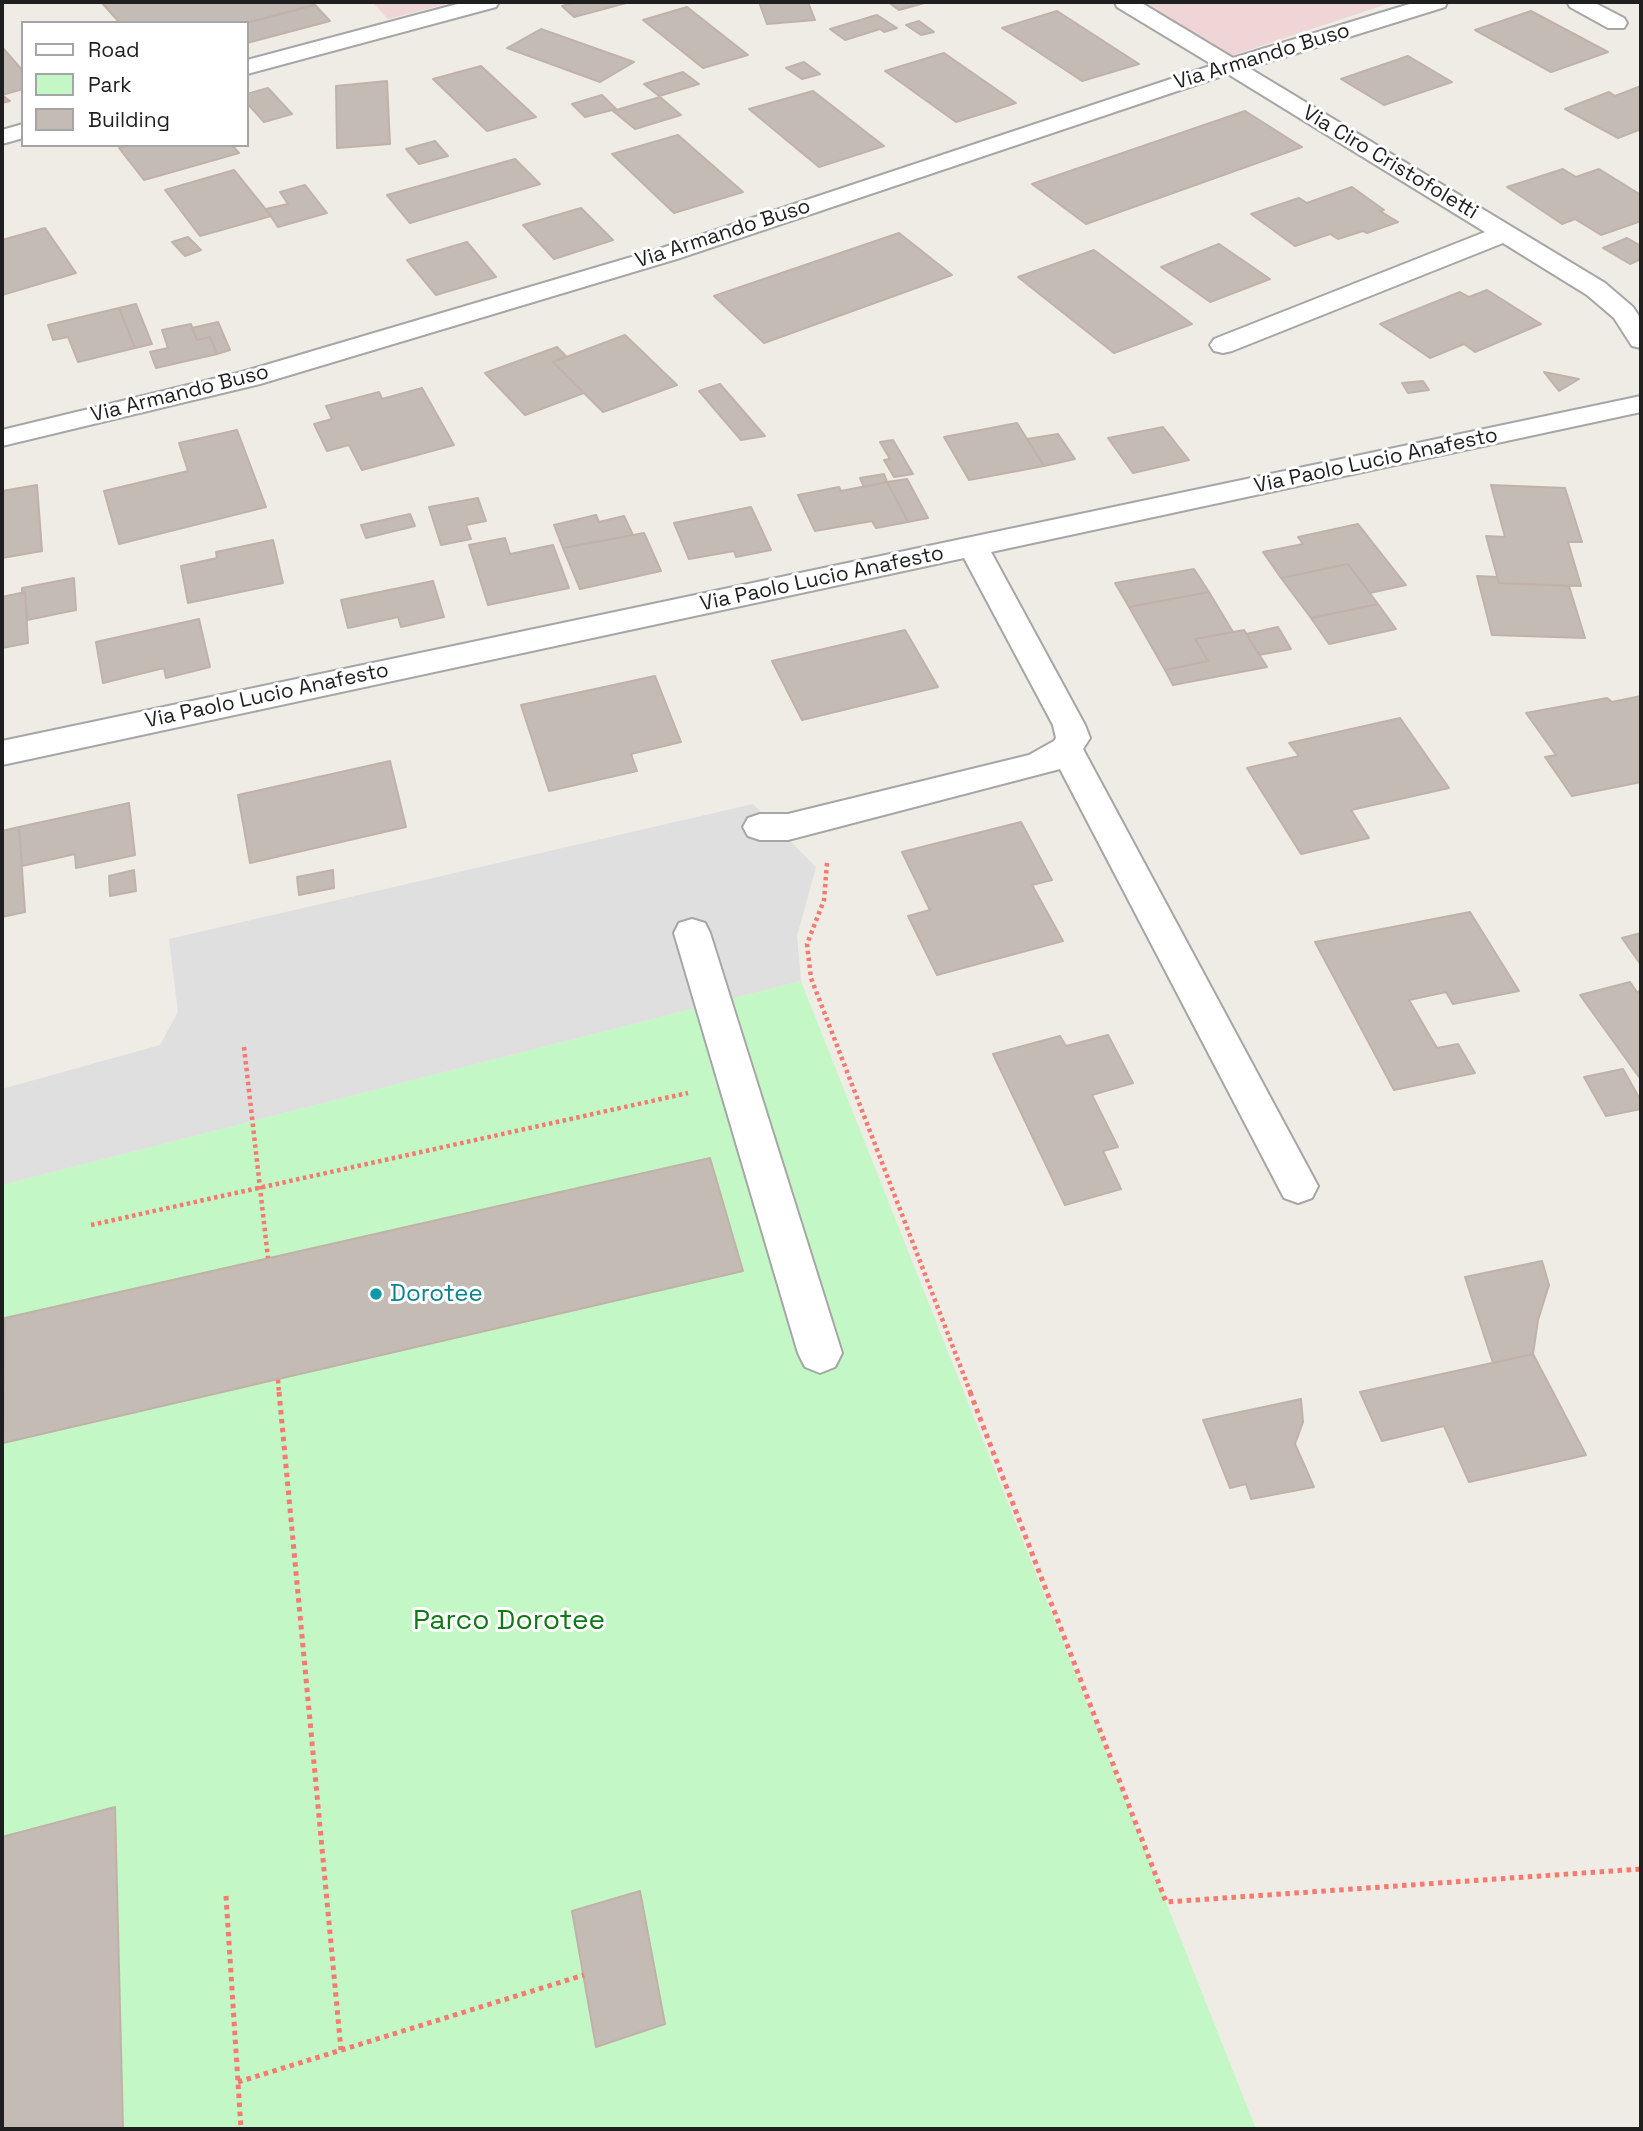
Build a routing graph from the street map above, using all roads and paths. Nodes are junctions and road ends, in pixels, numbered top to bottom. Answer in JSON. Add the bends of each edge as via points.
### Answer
{"nodes":[{"id":1,"x":488,"y":2,"type":"edge"},
{"id":2,"x":1125,"y":2,"type":"edge"},
{"id":3,"x":1437,"y":2,"type":"edge"},
{"id":4,"x":1578,"y":2,"type":"edge"},
{"id":5,"x":1616,"y":23,"type":"dead end"},
{"id":6,"x":248,"y":67,"type":"edge"},
{"id":7,"x":1231,"y":67,"type":"junction"},
{"id":8,"x":21,"y":131,"type":"edge"},
{"id":9,"x":2,"y":136,"type":"edge"},
{"id":10,"x":1506,"y":233,"type":"junction"},
{"id":11,"x":1641,"y":340,"type":"edge"},
{"id":12,"x":1223,"y":345,"type":"dead end"},
{"id":13,"x":1641,"y":404,"type":"edge"},
{"id":14,"x":2,"y":438,"type":"edge"},
{"id":15,"x":973,"y":547,"type":"junction"},
{"id":16,"x":1067,"y":750,"type":"junction"},
{"id":17,"x":2,"y":753,"type":"edge"},
{"id":18,"x":816,"y":820,"type":"junction"},
{"id":19,"x":760,"y":827,"type":"dead end"},
{"id":20,"x":692,"y":933,"type":"dead end"},
{"id":21,"x":244,"y":1047,"type":"dead end"},
{"id":22,"x":738,"y":1082,"type":"junction"},
{"id":23,"x":1298,"y":1186,"type":"dead end"},
{"id":24,"x":260,"y":1187,"type":"junction"},
{"id":25,"x":91,"y":1224,"type":"dead end"},
{"id":26,"x":268,"y":1258,"type":"dead end"},
{"id":27,"x":820,"y":1353,"type":"dead end"},
{"id":28,"x":278,"y":1380,"type":"dead end"},
{"id":29,"x":1641,"y":1869,"type":"edge"},
{"id":30,"x":226,"y":1896,"type":"dead end"},
{"id":31,"x":584,"y":1975,"type":"dead end"},
{"id":32,"x":341,"y":2050,"type":"junction"},
{"id":33,"x":238,"y":2082,"type":"junction"},
{"id":34,"x":241,"y":2129,"type":"edge"}],
"edges":[{"from":1,"to":6,"type":"street"},
{"from":2,"to":7,"type":"street","name":"Via Ciro Cristofoletti"},
{"from":3,"to":7,"type":"street","name":"Via Armando Buso"},
{"from":4,"to":5,"type":"street"},
{"from":7,"to":10,"type":"street","name":"Via Ciro Cristofoletti"},
{"from":7,"to":14,"type":"street","name":"Via Armando Buso","via":[[671,253],[250,378]]},
{"from":8,"to":9,"type":"street"},
{"from":10,"to":11,"type":"street","name":"Via Ciro Cristofoletti","via":[[1596,289],[1624,313]]},
{"from":10,"to":12,"type":"street"},
{"from":13,"to":15,"type":"street","name":"Via Paolo Lucio Anafesto"},
{"from":15,"to":16,"type":"street","via":[[1069,725],[1073,738]]},
{"from":15,"to":17,"type":"street","name":"Via Paolo Lucio Anafesto"},
{"from":16,"to":18,"type":"street","via":[[1032,766]]},
{"from":16,"to":23,"type":"street"},
{"from":18,"to":19,"type":"street"},
{"from":18,"to":29,"type":"path","via":[[828,850],[824,900],[807,944],[811,978],[1166,1902]]},
{"from":20,"to":22,"type":"street"},
{"from":21,"to":24,"type":"path"},
{"from":22,"to":24,"type":"path"},
{"from":22,"to":27,"type":"street"},
{"from":24,"to":25,"type":"path"},
{"from":24,"to":26,"type":"path"},
{"from":28,"to":32,"type":"path"},
{"from":30,"to":33,"type":"path"},
{"from":31,"to":32,"type":"path"},
{"from":32,"to":33,"type":"path"},
{"from":33,"to":34,"type":"path"}]}
